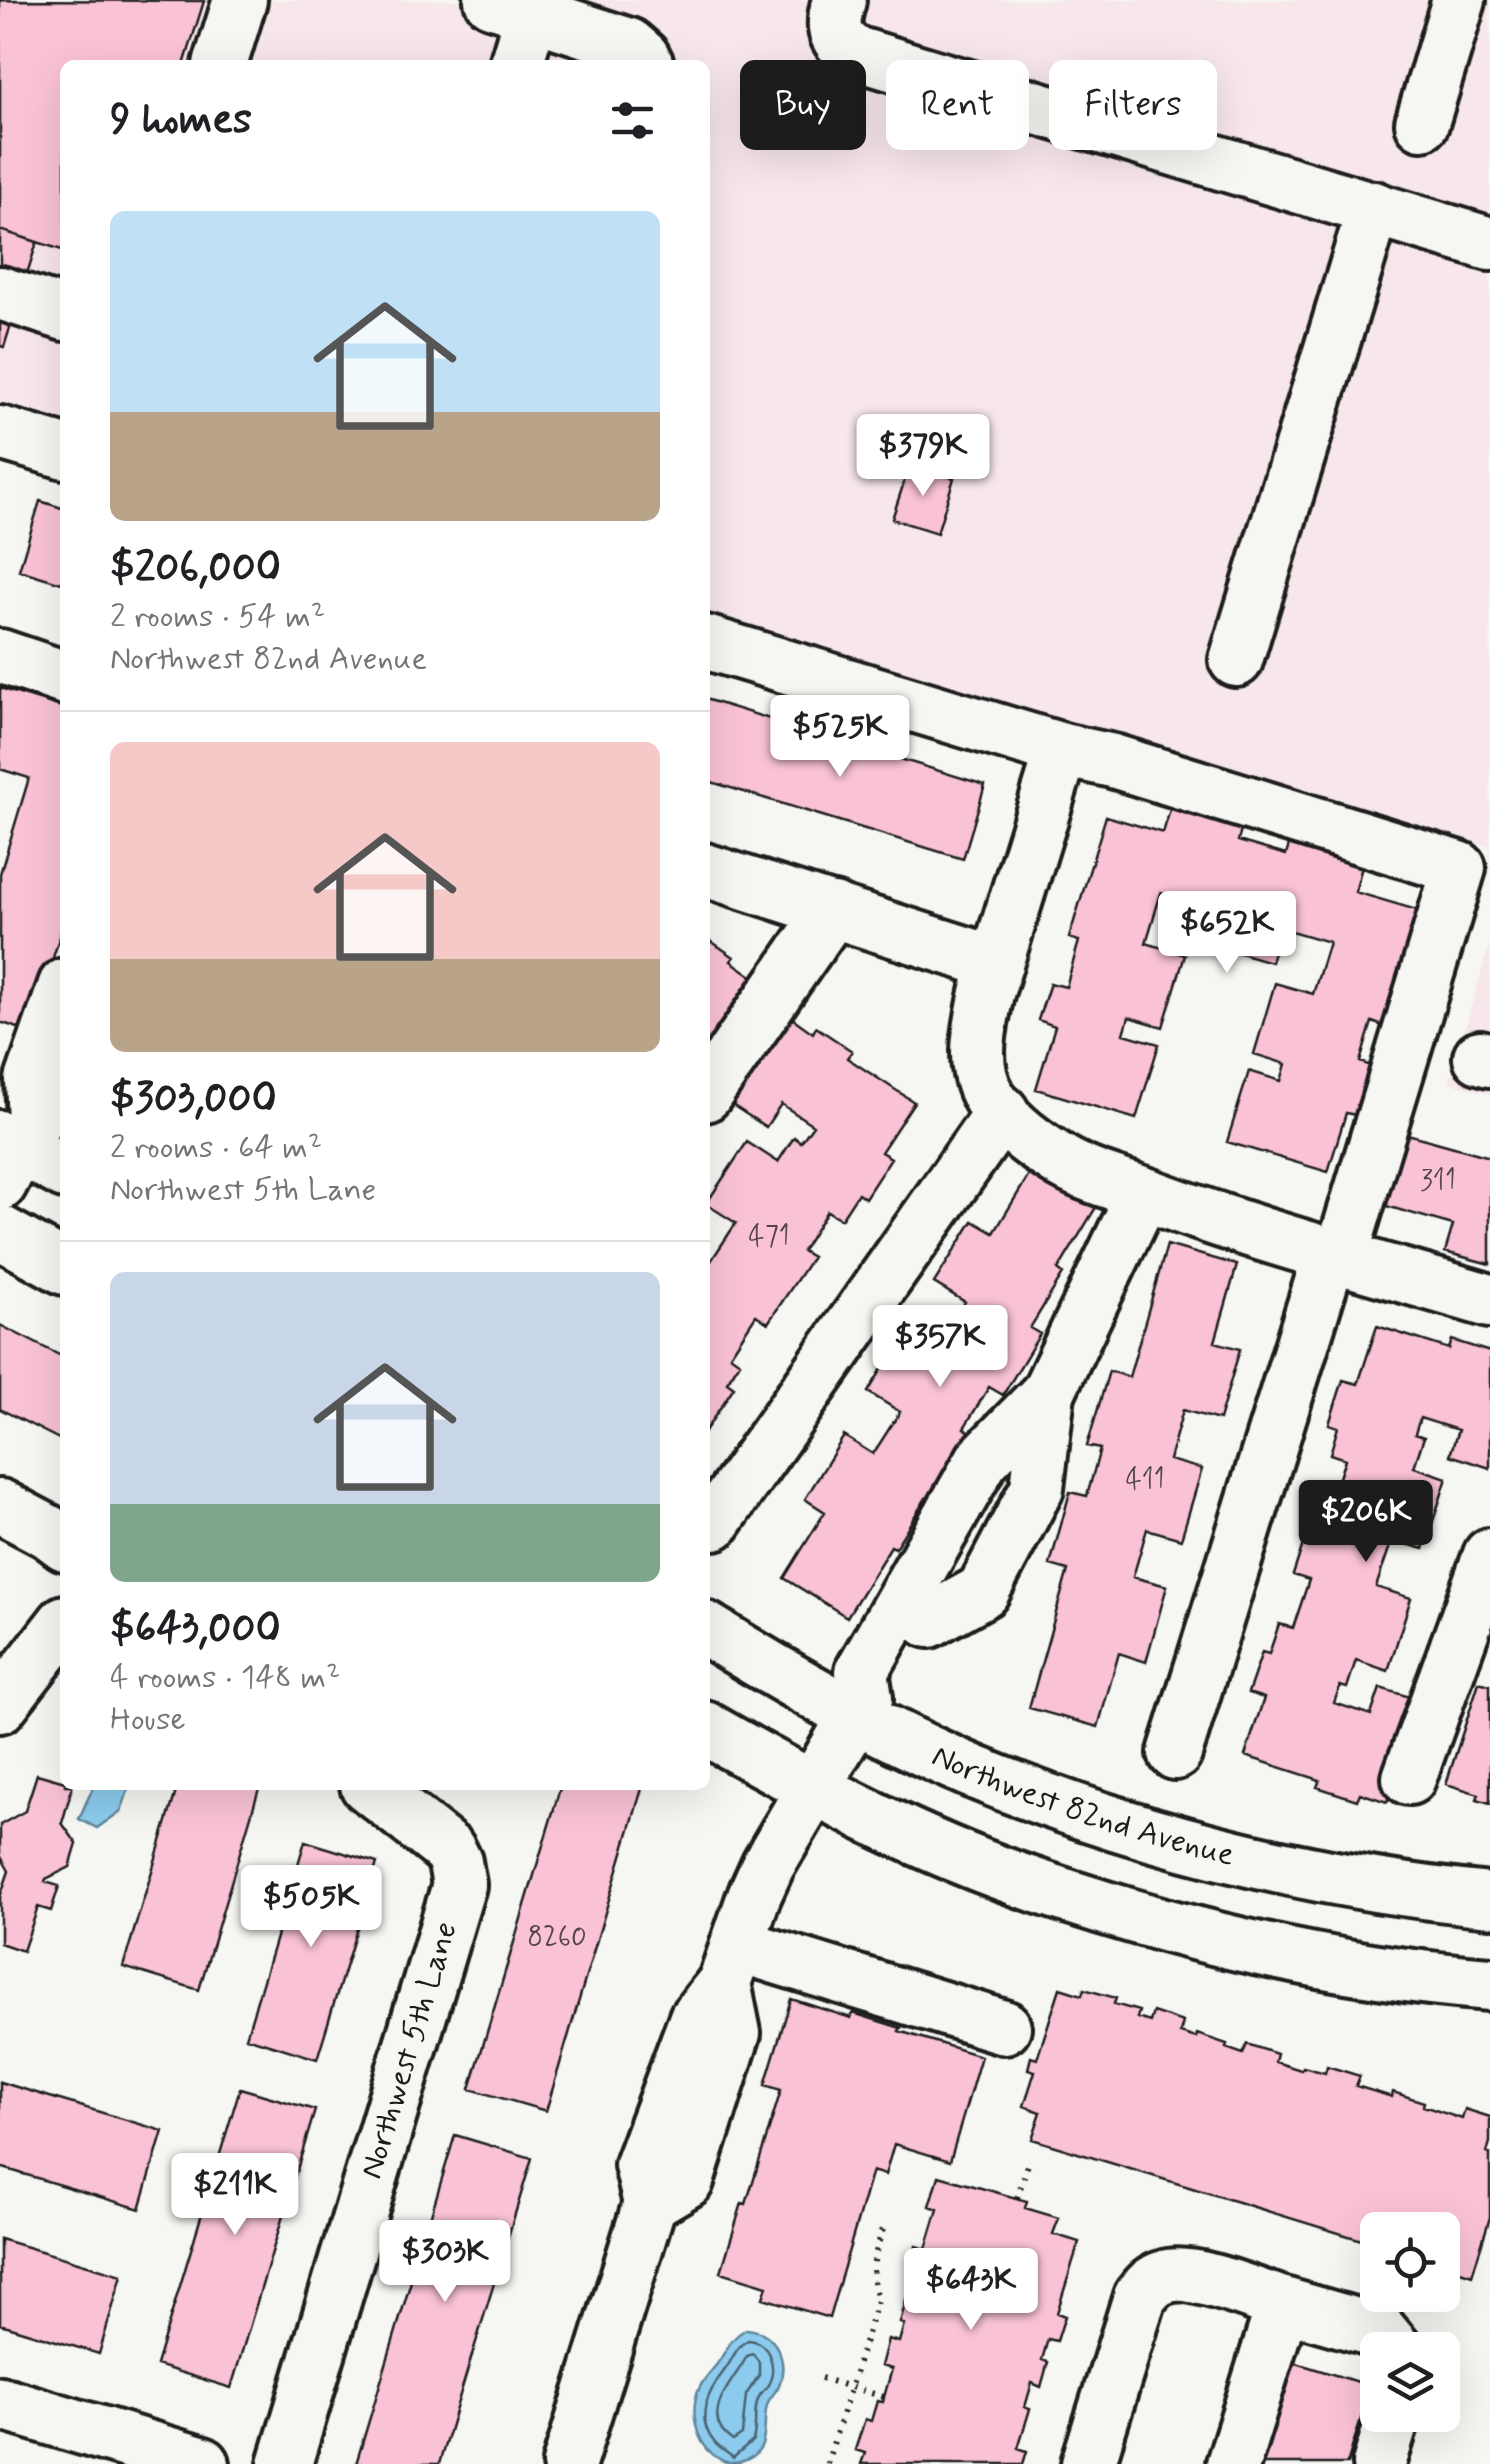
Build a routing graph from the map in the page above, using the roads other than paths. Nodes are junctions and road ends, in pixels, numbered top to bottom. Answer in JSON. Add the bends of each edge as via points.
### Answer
{"nodes":[{"id":1,"x":240,"y":0,"type":"edge"},
{"id":2,"x":839,"y":0,"type":"edge"},
{"id":3,"x":1459,"y":0,"type":"edge"},
{"id":4,"x":511,"y":7,"type":"edge"},
{"id":5,"x":222,"y":60,"type":"edge"},
{"id":6,"x":516,"y":60,"type":"edge"},
{"id":7,"x":645,"y":60,"type":"edge"},
{"id":8,"x":1422,"y":123,"type":"dead end"},
{"id":9,"x":1374,"y":208,"type":"junction"},
{"id":10,"x":1490,"y":244,"type":"edge"},
{"id":11,"x":0,"y":293,"type":"edge"},
{"id":12,"x":60,"y":312,"type":"edge"},
{"id":13,"x":0,"y":433,"type":"edge"},
{"id":14,"x":60,"y":451,"type":"edge"},
{"id":15,"x":710,"y":644,"type":"edge"},
{"id":16,"x":0,"y":656,"type":"edge"},
{"id":17,"x":1236,"y":660,"type":"dead end"},
{"id":18,"x":60,"y":676,"type":"edge"},
{"id":19,"x":1062,"y":750,"type":"junction"},
{"id":20,"x":710,"y":872,"type":"edge"},
{"id":21,"x":833,"y":910,"type":"junction"},
{"id":22,"x":996,"y":963,"type":"junction"},
{"id":23,"x":60,"y":1009,"type":"edge"},
{"id":24,"x":710,"y":1088,"type":"edge"},
{"id":25,"x":1002,"y":1112,"type":"junction"},
{"id":26,"x":31,"y":1143,"type":"edge"},
{"id":27,"x":1144,"y":1194,"type":"junction"},
{"id":28,"x":0,"y":1232,"type":"edge"},
{"id":29,"x":1336,"y":1256,"type":"junction"},
{"id":30,"x":60,"y":1265,"type":"edge"},
{"id":31,"x":1490,"y":1301,"type":"edge"},
{"id":32,"x":0,"y":1506,"type":"edge"},
{"id":33,"x":714,"y":1523,"type":"dead end"},
{"id":34,"x":60,"y":1540,"type":"edge"},
{"id":35,"x":1490,"y":1555,"type":"edge"},
{"id":36,"x":60,"y":1628,"type":"edge"},
{"id":37,"x":710,"y":1631,"type":"edge"},
{"id":38,"x":0,"y":1706,"type":"edge"},
{"id":39,"x":861,"y":1707,"type":"junction"},
{"id":40,"x":710,"y":1731,"type":"edge"},
{"id":41,"x":1174,"y":1754,"type":"dead end"},
{"id":42,"x":1408,"y":1778,"type":"dead end"},
{"id":43,"x":814,"y":1788,"type":"junction"},
{"id":44,"x":373,"y":1790,"type":"edge"},
{"id":45,"x":1490,"y":1900,"type":"edge"},
{"id":46,"x":731,"y":1964,"type":"junction"},
{"id":47,"x":1490,"y":1984,"type":"edge"},
{"id":48,"x":1004,"y":2028,"type":"dead end"},
{"id":49,"x":1282,"y":2304,"type":"junction"},
{"id":50,"x":1381,"y":2332,"type":"edge"},
{"id":51,"x":0,"y":2403,"type":"edge"},
{"id":52,"x":1389,"y":2432,"type":"edge"},
{"id":53,"x":203,"y":2464,"type":"edge"},
{"id":54,"x":285,"y":2464,"type":"edge"},
{"id":55,"x":570,"y":2464,"type":"edge"},
{"id":56,"x":1088,"y":2464,"type":"edge"},
{"id":57,"x":1233,"y":2464,"type":"edge"},
{"id":58,"x":1380,"y":2464,"type":"edge"}],
"edges":[{"from":1,"to":5,"type":"street"},
{"from":2,"to":9,"type":"street","via":[[835,31],[854,53]]},
{"from":3,"to":8,"type":"street"},
{"from":4,"to":6,"type":"street"},
{"from":4,"to":7,"type":"street","via":[[629,46]]},
{"from":9,"to":10,"type":"street"},
{"from":9,"to":17,"type":"street"},
{"from":11,"to":12,"type":"street"},
{"from":13,"to":14,"type":"street"},
{"from":15,"to":19,"type":"street"},
{"from":16,"to":18,"type":"street"},
{"from":19,"to":22,"type":"street"},
{"from":19,"to":29,"type":"street","via":[[1459,868]]},
{"from":20,"to":21,"type":"street"},
{"from":21,"to":22,"type":"street"},
{"from":21,"to":24,"type":"street"},
{"from":22,"to":25,"type":"street","via":[[979,1074]]},
{"from":23,"to":26,"type":"street","via":[[32,1080]]},
{"from":25,"to":27,"type":"street","via":[[1058,1160]]},
{"from":25,"to":33,"type":"street"},
{"from":27,"to":29,"type":"street"},
{"from":27,"to":39,"type":"street","via":[[1010,1474],[893,1689]]},
{"from":28,"to":30,"type":"street"},
{"from":29,"to":31,"type":"street"},
{"from":29,"to":41,"type":"street"},
{"from":32,"to":34,"type":"street"},
{"from":35,"to":42,"type":"street"},
{"from":36,"to":38,"type":"street"},
{"from":37,"to":39,"type":"street","name":"Northwest 82nd Avenue","via":[[760,1663]]},
{"from":39,"to":43,"type":"street"},
{"from":39,"to":45,"type":"street","name":"Northwest 82nd Avenue","via":[[970,1770],[1196,1848],[1354,1882]]},
{"from":40,"to":43,"type":"street"},
{"from":43,"to":46,"type":"street","via":[[768,1865]]},
{"from":43,"to":47,"type":"street","via":[[1038,1887],[1161,1924],[1271,1953]]},
{"from":44,"to":54,"type":"street","name":"Northwest 5th Lane","via":[[448,1850],[459,1885]]},
{"from":46,"to":48,"type":"street"},
{"from":46,"to":55,"type":"street","via":[[696,2018],[642,2165],[650,2203]]},
{"from":49,"to":50,"type":"street"},
{"from":49,"to":56,"type":"street","via":[[1188,2274],[1152,2283],[1140,2297]]},
{"from":49,"to":57,"type":"street"},
{"from":51,"to":53,"type":"street"},
{"from":52,"to":58,"type":"street"}]}
